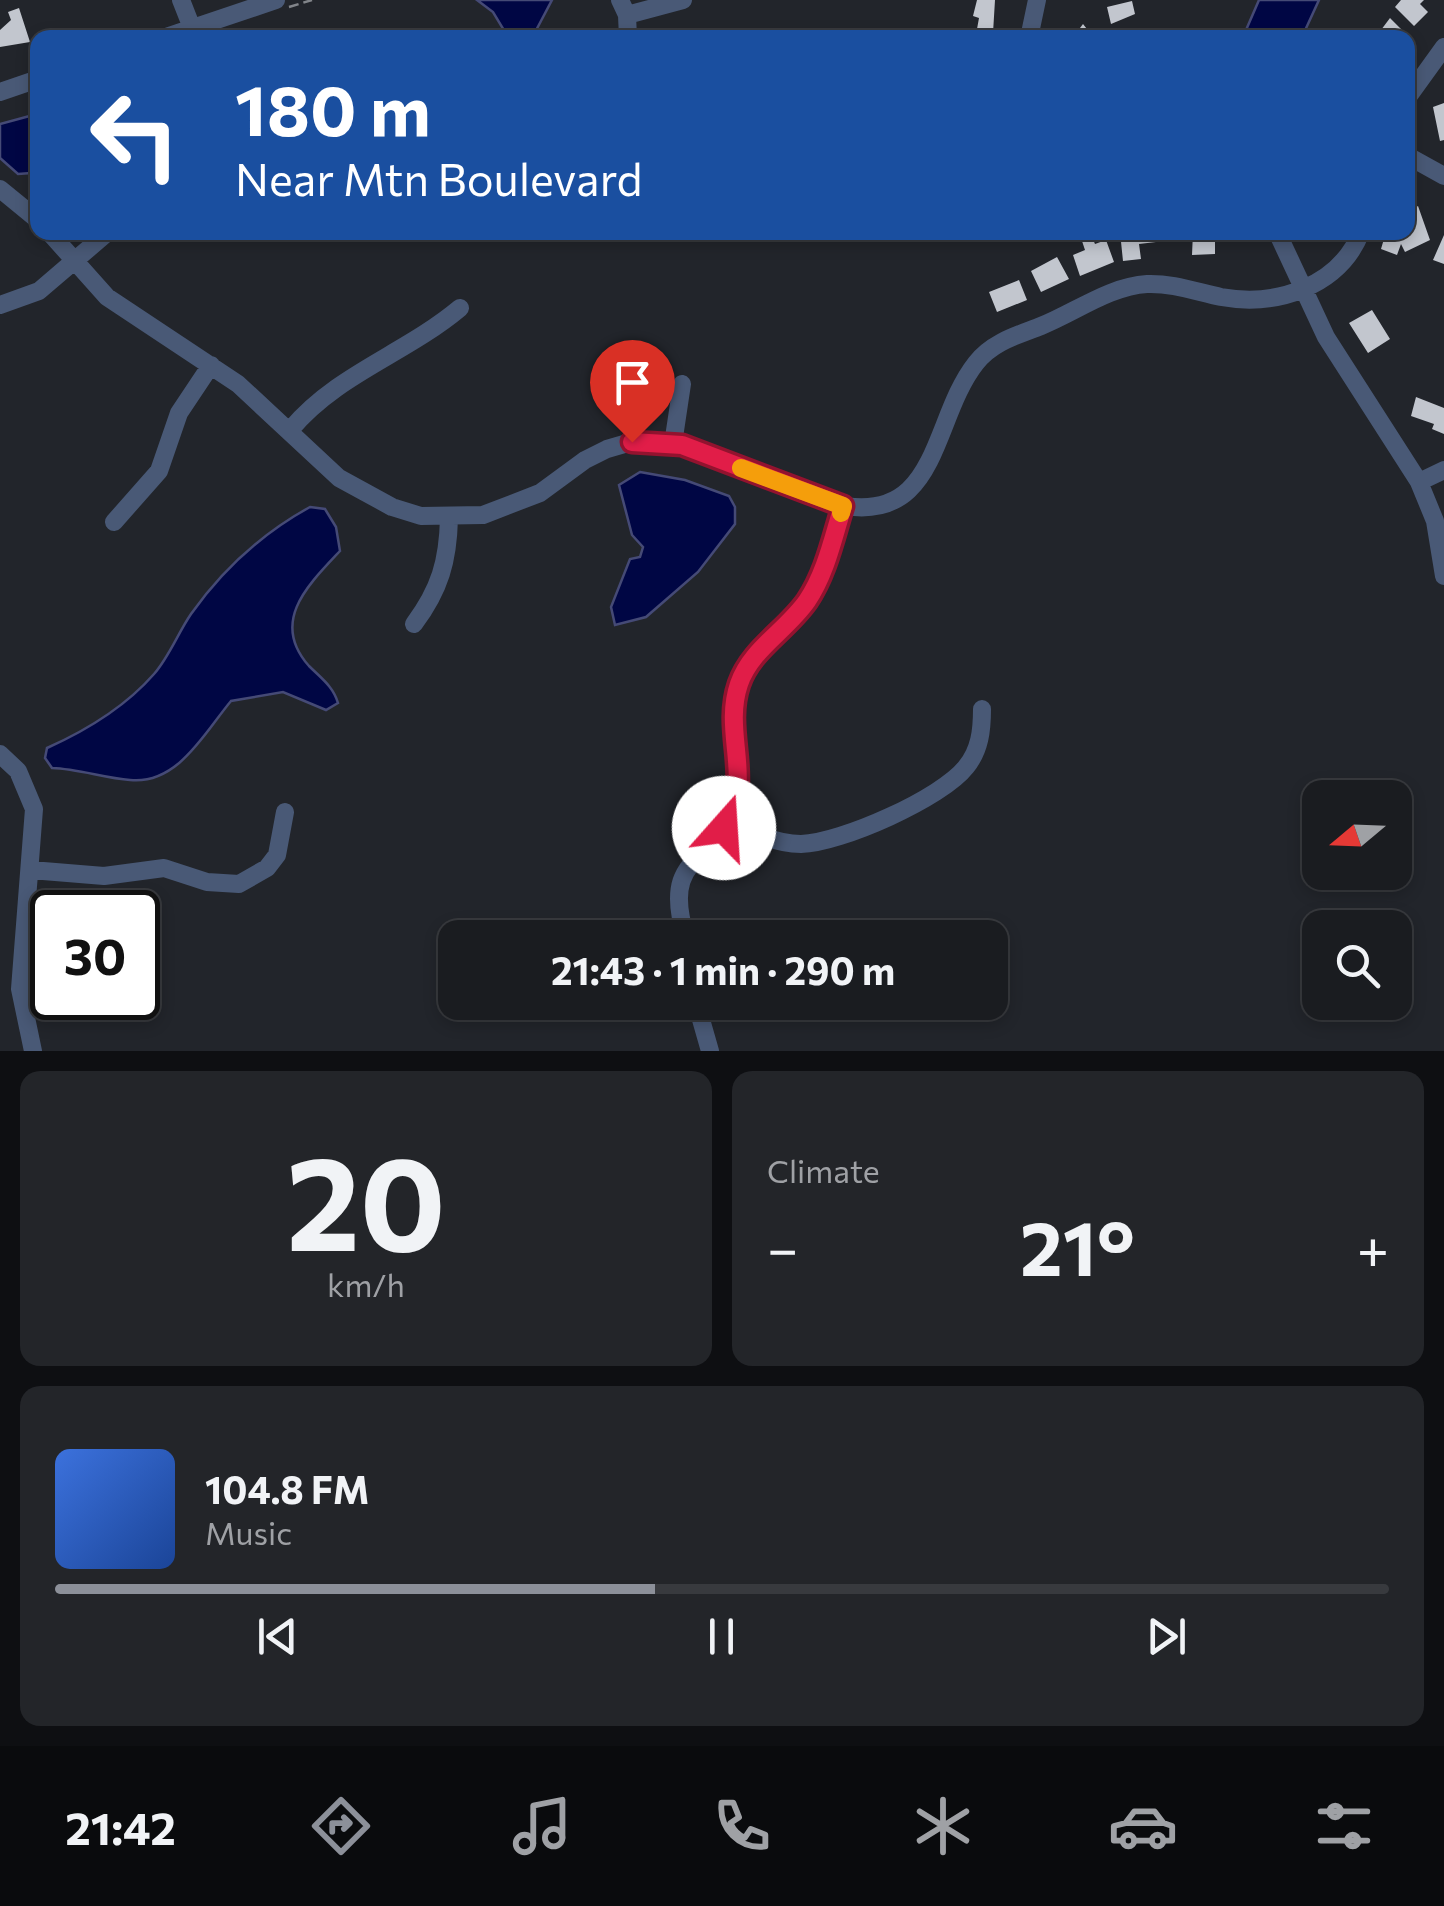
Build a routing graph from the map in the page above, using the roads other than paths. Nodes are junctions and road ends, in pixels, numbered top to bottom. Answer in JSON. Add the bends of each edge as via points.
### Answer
{"nodes":[{"id":1,"x":182,"y":0,"type":"edge"},
{"id":2,"x":276,"y":0,"type":"edge"},
{"id":3,"x":683,"y":0,"type":"edge"},
{"id":4,"x":1037,"y":0,"type":"edge"},
{"id":5,"x":624,"y":8,"type":"edge"},
{"id":6,"x":192,"y":28,"type":"junction"},
{"id":7,"x":186,"y":30,"type":"edge"},
{"id":8,"x":1031,"y":30,"type":"edge"},
{"id":9,"x":1444,"y":47,"type":"edge"},
{"id":10,"x":30,"y":82,"type":"edge"},
{"id":11,"x":1415,"y":87,"type":"edge"},
{"id":12,"x":0,"y":92,"type":"edge"},
{"id":13,"x":1415,"y":160,"type":"edge"},
{"id":14,"x":1444,"y":176,"type":"edge"},
{"id":15,"x":0,"y":189,"type":"edge"},
{"id":16,"x":30,"y":213,"type":"edge"},
{"id":17,"x":56,"y":240,"type":"edge"},
{"id":18,"x":99,"y":240,"type":"edge"},
{"id":19,"x":1281,"y":240,"type":"edge"},
{"id":20,"x":1356,"y":240,"type":"edge"},
{"id":21,"x":75,"y":261,"type":"junction"},
{"id":22,"x":1303,"y":290,"type":"junction"},
{"id":23,"x":0,"y":305,"type":"edge"},
{"id":24,"x":460,"y":308,"type":"dead end"},
{"id":25,"x":211,"y":366,"type":"junction"},
{"id":26,"x":682,"y":384,"type":"dead end"},
{"id":27,"x":291,"y":429,"type":"junction"},
{"id":28,"x":673,"y":444,"type":"junction"},
{"id":29,"x":1444,"y":470,"type":"edge"},
{"id":30,"x":1420,"y":482,"type":"junction"},
{"id":31,"x":843,"y":506,"type":"junction"},
{"id":32,"x":449,"y":518,"type":"junction"},
{"id":33,"x":114,"y":522,"type":"dead end"},
{"id":34,"x":1444,"y":576,"type":"edge"},
{"id":35,"x":414,"y":624,"type":"dead end"},
{"id":36,"x":982,"y":709,"type":"dead end"},
{"id":37,"x":0,"y":754,"type":"edge"},
{"id":38,"x":286,"y":812,"type":"dead end"},
{"id":39,"x":730,"y":820,"type":"junction"},
{"id":40,"x":30,"y":870,"type":"junction"},
{"id":41,"x":682,"y":920,"type":"edge"},
{"id":42,"x":701,"y":1020,"type":"edge"},
{"id":43,"x":34,"y":1051,"type":"edge"},
{"id":44,"x":710,"y":1051,"type":"edge"}],
"edges":[{"from":1,"to":6,"type":"street"},
{"from":2,"to":6,"type":"street"},
{"from":3,"to":5,"type":"street"},
{"from":4,"to":8,"type":"street"},
{"from":6,"to":7,"type":"street"},
{"from":9,"to":11,"type":"street"},
{"from":10,"to":12,"type":"street"},
{"from":13,"to":14,"type":"street"},
{"from":15,"to":16,"type":"street"},
{"from":17,"to":21,"type":"street"},
{"from":18,"to":21,"type":"street"},
{"from":19,"to":22,"type":"street"},
{"from":20,"to":22,"type":"street","via":[[1342,263]]},
{"from":21,"to":23,"type":"street","via":[[39,291]]},
{"from":21,"to":25,"type":"street","via":[[107,297]]},
{"from":22,"to":30,"type":"street","via":[[1326,338]]},
{"from":22,"to":31,"type":"street","via":[[1266,300],[1145,284],[1006,340],[976,363],[934,457],[908,490],[871,506]]},
{"from":24,"to":27,"type":"street","via":[[411,347],[330,390]]},
{"from":25,"to":27,"type":"street"},
{"from":25,"to":33,"type":"street","via":[[179,413],[159,471]]},
{"from":26,"to":28,"type":"street"},
{"from":27,"to":32,"type":"street","via":[[364,496]]},
{"from":28,"to":31,"type":"street"},
{"from":28,"to":32,"type":"street","via":[[632,442],[607,450],[512,506]]},
{"from":29,"to":30,"type":"street"},
{"from":30,"to":34,"type":"street"},
{"from":31,"to":39,"type":"street","via":[[808,600],[751,659],[740,681],[732,727],[740,791]]},
{"from":32,"to":35,"type":"street","via":[[446,566]]},
{"from":36,"to":39,"type":"street","via":[[977,748],[954,780],[850,833],[825,842],[776,841]]},
{"from":37,"to":40,"type":"street","via":[[18,771],[34,810]]},
{"from":38,"to":40,"type":"street","via":[[276,855],[239,884],[164,868],[104,876]]},
{"from":39,"to":41,"type":"street","via":[[686,871]]},
{"from":40,"to":43,"type":"street","via":[[20,989]]},
{"from":42,"to":44,"type":"street"}]}
